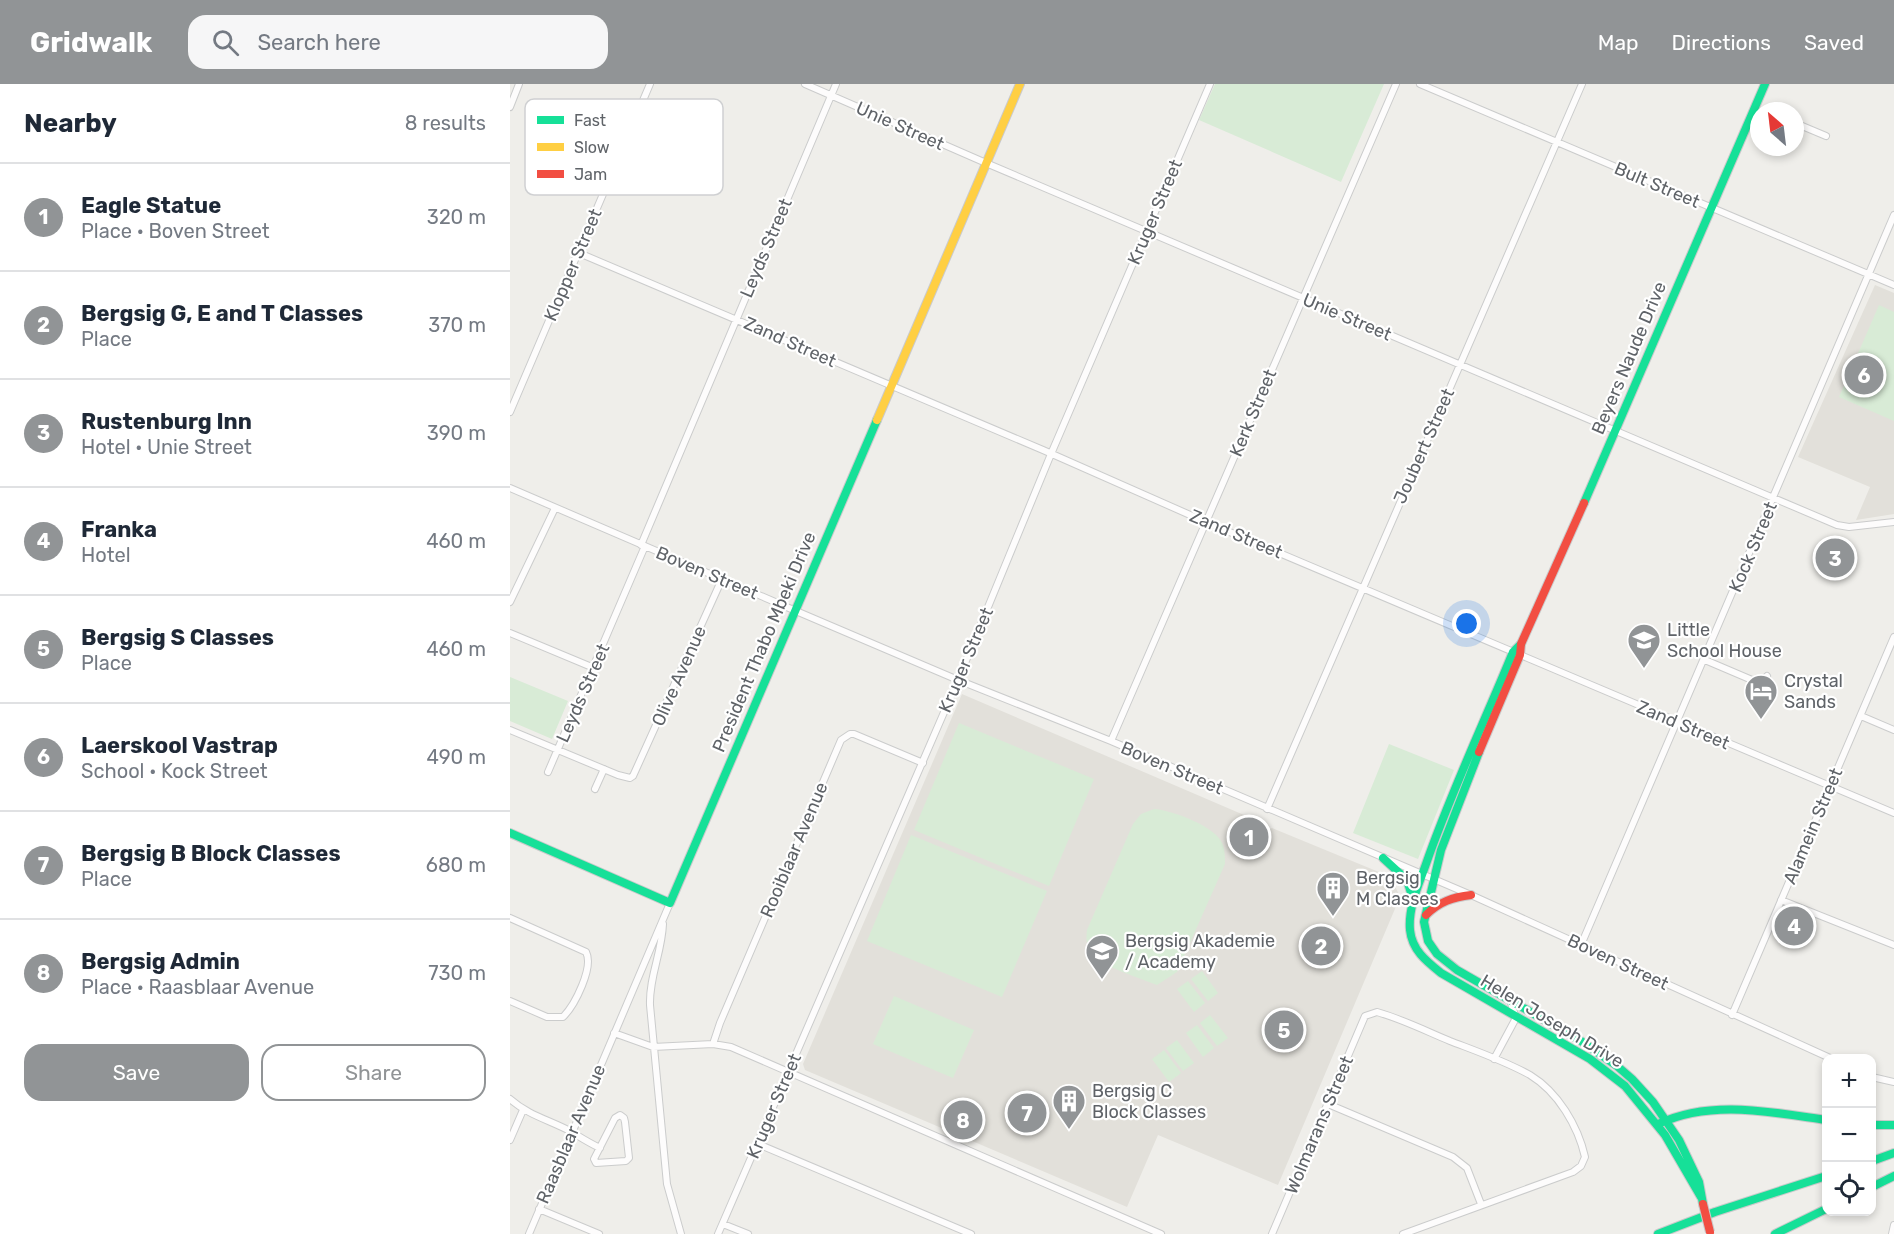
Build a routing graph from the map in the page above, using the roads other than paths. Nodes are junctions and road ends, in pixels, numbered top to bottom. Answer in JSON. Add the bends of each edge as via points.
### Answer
{"nodes":[{"id":1,"x":519,"y":84,"type":"edge"},
{"id":2,"x":650,"y":84,"type":"edge"},
{"id":3,"x":805,"y":84,"type":"edge"},
{"id":4,"x":836,"y":84,"type":"edge"},
{"id":5,"x":1020,"y":84,"type":"edge"},
{"id":6,"x":1210,"y":84,"type":"edge"},
{"id":7,"x":1396,"y":84,"type":"edge"},
{"id":8,"x":1420,"y":84,"type":"edge"},
{"id":9,"x":1582,"y":84,"type":"edge"},
{"id":10,"x":1765,"y":84,"type":"edge"},
{"id":11,"x":831,"y":95,"type":"junction"},
{"id":12,"x":644,"y":99,"type":"edge"},
{"id":13,"x":1761,"y":102,"type":"edge"},
{"id":14,"x":510,"y":106,"type":"edge"},
{"id":15,"x":1804,"y":127,"type":"edge"},
{"id":16,"x":1750,"y":128,"type":"edge"},
{"id":17,"x":1826,"y":136,"type":"dead end"},
{"id":18,"x":1557,"y":143,"type":"junction"},
{"id":19,"x":986,"y":163,"type":"junction"},
{"id":20,"x":603,"y":195,"type":"edge"},
{"id":21,"x":1710,"y":208,"type":"junction"},
{"id":22,"x":1894,"y":215,"type":"edge"},
{"id":23,"x":1147,"y":230,"type":"junction"},
{"id":24,"x":579,"y":253,"type":"junction"},
{"id":25,"x":1869,"y":274,"type":"junction"},
{"id":26,"x":1894,"y":285,"type":"edge"},
{"id":27,"x":1303,"y":298,"type":"junction"},
{"id":28,"x":736,"y":318,"type":"junction"},
{"id":29,"x":1460,"y":365,"type":"junction"},
{"id":30,"x":891,"y":387,"type":"junction"},
{"id":31,"x":510,"y":412,"type":"edge"},
{"id":32,"x":1616,"y":430,"type":"junction"},
{"id":33,"x":1051,"y":454,"type":"junction"},
{"id":34,"x":510,"y":488,"type":"edge"},
{"id":35,"x":1774,"y":498,"type":"junction"},
{"id":36,"x":555,"y":508,"type":"junction"},
{"id":37,"x":1206,"y":522,"type":"junction"},
{"id":38,"x":1894,"y":522,"type":"edge"},
{"id":39,"x":643,"y":546,"type":"junction"},
{"id":40,"x":722,"y":579,"type":"junction"},
{"id":41,"x":1362,"y":587,"type":"junction"},
{"id":42,"x":510,"y":602,"type":"edge"},
{"id":43,"x":796,"y":611,"type":"junction"},
{"id":44,"x":510,"y":633,"type":"edge"},
{"id":45,"x":1894,"y":637,"type":"edge"},
{"id":46,"x":1892,"y":649,"type":"edge"},
{"id":47,"x":1517,"y":654,"type":"junction"},
{"id":48,"x":1705,"y":660,"type":"junction"},
{"id":49,"x":594,"y":669,"type":"junction"},
{"id":50,"x":1767,"y":676,"type":"dead end"},
{"id":51,"x":958,"y":680,"type":"junction"},
{"id":52,"x":1861,"y":716,"type":"junction"},
{"id":53,"x":1678,"y":723,"type":"junction"},
{"id":54,"x":1894,"y":730,"type":"edge"},
{"id":55,"x":512,"y":731,"type":"edge"},
{"id":56,"x":510,"y":739,"type":"edge"},
{"id":57,"x":1111,"y":741,"type":"junction"},
{"id":58,"x":558,"y":750,"type":"junction"},
{"id":59,"x":923,"y":763,"type":"junction"},
{"id":60,"x":604,"y":769,"type":"junction"},
{"id":61,"x":548,"y":772,"type":"dead end"},
{"id":62,"x":1831,"y":786,"type":"junction"},
{"id":63,"x":595,"y":789,"type":"dead end"},
{"id":64,"x":1267,"y":809,"type":"junction"},
{"id":65,"x":1894,"y":813,"type":"edge"},
{"id":66,"x":510,"y":833,"type":"edge"},
{"id":67,"x":1383,"y":858,"type":"junction"},
{"id":68,"x":1423,"y":875,"type":"junction"},
{"id":69,"x":1433,"y":880,"type":"junction"},
{"id":70,"x":1471,"y":895,"type":"junction"},
{"id":71,"x":1781,"y":900,"type":"junction"},
{"id":72,"x":1413,"y":902,"type":"junction"},
{"id":73,"x":670,"y":903,"type":"junction"},
{"id":74,"x":1424,"y":917,"type":"junction"},
{"id":75,"x":510,"y":918,"type":"edge"},
{"id":76,"x":664,"y":918,"type":"junction"},
{"id":77,"x":1581,"y":945,"type":"junction"},
{"id":78,"x":1894,"y":945,"type":"edge"},
{"id":79,"x":510,"y":1001,"type":"edge"},
{"id":80,"x":1511,"y":1003,"type":"junction"},
{"id":81,"x":1732,"y":1015,"type":"junction"},
{"id":82,"x":1516,"y":1018,"type":"junction"},
{"id":83,"x":614,"y":1033,"type":"junction"},
{"id":84,"x":713,"y":1044,"type":"junction"},
{"id":85,"x":653,"y":1047,"type":"junction"},
{"id":86,"x":1822,"y":1055,"type":"edge"},
{"id":87,"x":1494,"y":1059,"type":"junction"},
{"id":88,"x":789,"y":1073,"type":"junction"},
{"id":89,"x":1876,"y":1078,"type":"edge"},
{"id":90,"x":1894,"y":1082,"type":"edge"},
{"id":91,"x":510,"y":1099,"type":"edge"},
{"id":92,"x":1328,"y":1104,"type":"junction"},
{"id":93,"x":523,"y":1110,"type":"junction"},
{"id":94,"x":1666,"y":1119,"type":"junction"},
{"id":95,"x":1822,"y":1119,"type":"edge"},
{"id":96,"x":510,"y":1120,"type":"edge"},
{"id":97,"x":517,"y":1124,"type":"junction"},
{"id":98,"x":1658,"y":1125,"type":"junction"},
{"id":99,"x":1876,"y":1125,"type":"edge"},
{"id":100,"x":1894,"y":1125,"type":"edge"},
{"id":101,"x":571,"y":1132,"type":"junction"},
{"id":102,"x":510,"y":1140,"type":"edge"},
{"id":103,"x":758,"y":1144,"type":"junction"},
{"id":104,"x":600,"y":1148,"type":"junction"},
{"id":105,"x":1894,"y":1154,"type":"edge"},
{"id":106,"x":1876,"y":1160,"type":"edge"},
{"id":107,"x":1894,"y":1176,"type":"edge"},
{"id":108,"x":1822,"y":1178,"type":"edge"},
{"id":109,"x":1876,"y":1185,"type":"edge"},
{"id":110,"x":1702,"y":1201,"type":"junction"},
{"id":111,"x":1481,"y":1204,"type":"junction"},
{"id":112,"x":539,"y":1209,"type":"junction"},
{"id":113,"x":1822,"y":1211,"type":"edge"},
{"id":114,"x":723,"y":1224,"type":"junction"},
{"id":115,"x":1894,"y":1226,"type":"edge"},
{"id":116,"x":1710,"y":1233,"type":"edge"},
{"id":117,"x":529,"y":1234,"type":"edge"},
{"id":118,"x":599,"y":1234,"type":"edge"},
{"id":119,"x":681,"y":1234,"type":"edge"},
{"id":120,"x":718,"y":1234,"type":"edge"},
{"id":121,"x":748,"y":1234,"type":"edge"},
{"id":122,"x":971,"y":1234,"type":"edge"},
{"id":123,"x":1161,"y":1234,"type":"edge"},
{"id":124,"x":1272,"y":1234,"type":"edge"},
{"id":125,"x":1402,"y":1234,"type":"edge"},
{"id":126,"x":1658,"y":1234,"type":"edge"},
{"id":127,"x":1774,"y":1234,"type":"edge"},
{"id":128,"x":1892,"y":1234,"type":"edge"}],
"edges":[{"from":1,"to":14,"type":"street"},
{"from":2,"to":12,"type":"street","name":"Klopper Street"},
{"from":3,"to":11,"type":"street","name":"Unie Street"},
{"from":4,"to":11,"type":"street","name":"Leyds Street"},
{"from":5,"to":19,"type":"main road","name":"President Thabo Mbeki Drive"},
{"from":6,"to":23,"type":"street","name":"Kruger Street"},
{"from":7,"to":27,"type":"street","name":"Kerk Street"},
{"from":8,"to":18,"type":"street","name":"Bult Street"},
{"from":9,"to":18,"type":"street","name":"Joubert Street"},
{"from":10,"to":13,"type":"main road","name":"Beyers Naude Drive"},
{"from":11,"to":19,"type":"street","name":"Unie Street"},
{"from":11,"to":28,"type":"street","name":"Leyds Street"},
{"from":15,"to":17,"type":"street"},
{"from":16,"to":21,"type":"main road","name":"Beyers Naude Drive"},
{"from":18,"to":21,"type":"street","name":"Bult Street"},
{"from":18,"to":29,"type":"street","name":"Joubert Street"},
{"from":19,"to":23,"type":"street","name":"Unie Street"},
{"from":19,"to":30,"type":"main road","name":"President Thabo Mbeki Drive"},
{"from":20,"to":24,"type":"street","name":"Klopper Street"},
{"from":21,"to":25,"type":"street","name":"Bult Street"},
{"from":21,"to":32,"type":"main road","name":"Beyers Naude Drive"},
{"from":22,"to":25,"type":"street","name":"Kock Street"},
{"from":23,"to":27,"type":"street","name":"Unie Street"},
{"from":23,"to":33,"type":"street","name":"Kruger Street"},
{"from":24,"to":28,"type":"street","name":"Zand Street"},
{"from":24,"to":31,"type":"street","name":"Klopper Street"},
{"from":25,"to":26,"type":"street","name":"Bult Street"},
{"from":25,"to":35,"type":"street","name":"Kock Street"},
{"from":27,"to":29,"type":"street","name":"Unie Street"},
{"from":27,"to":37,"type":"street","name":"Kerk Street"},
{"from":28,"to":30,"type":"street","name":"Zand Street"},
{"from":28,"to":39,"type":"street","name":"Leyds Street"},
{"from":29,"to":32,"type":"street","name":"Unie Street"},
{"from":29,"to":41,"type":"street","name":"Joubert Street"},
{"from":30,"to":33,"type":"street","name":"Zand Street"},
{"from":30,"to":43,"type":"main road","name":"President Thabo Mbeki Drive"},
{"from":32,"to":35,"type":"street","name":"Unie Street"},
{"from":32,"to":47,"type":"main road","name":"Beyers Naude Drive"},
{"from":33,"to":37,"type":"street","name":"Zand Street"},
{"from":33,"to":51,"type":"street","name":"Kruger Street"},
{"from":34,"to":36,"type":"street","name":"Boven Street"},
{"from":35,"to":38,"type":"street","name":"Unie Street","via":[[1836,525]]},
{"from":35,"to":48,"type":"street","name":"Kock Street"},
{"from":36,"to":39,"type":"street","name":"Boven Street"},
{"from":36,"to":42,"type":"street"},
{"from":37,"to":41,"type":"street","name":"Zand Street"},
{"from":37,"to":57,"type":"street","name":"Kerk Street"},
{"from":39,"to":40,"type":"street","name":"Boven Street"},
{"from":39,"to":49,"type":"street","name":"Leyds Street"},
{"from":40,"to":43,"type":"street","name":"Boven Street"},
{"from":40,"to":60,"type":"street","name":"Olive Avenue","via":[[636,773],[630,778]]},
{"from":41,"to":47,"type":"street","name":"Zand Street"},
{"from":41,"to":64,"type":"street","name":"Joubert Street"},
{"from":43,"to":51,"type":"street","name":"Boven Street"},
{"from":43,"to":73,"type":"main road","name":"President Thabo Mbeki Drive"},
{"from":44,"to":49,"type":"street"},
{"from":45,"to":46,"type":"street","name":"Alamein Street"},
{"from":46,"to":52,"type":"street","name":"Alamein Street"},
{"from":47,"to":53,"type":"street","name":"Zand Street"},
{"from":47,"to":68,"type":"main road","name":"Beyers Naude Drive","via":[[1451,796]]},
{"from":47,"to":69,"type":"main road","name":"Beyers Naude Drive"},
{"from":48,"to":50,"type":"street","via":[[1752,680]]},
{"from":48,"to":53,"type":"street","name":"Kock Street"},
{"from":49,"to":58,"type":"street","name":"Leyds Street"},
{"from":51,"to":57,"type":"street","name":"Boven Street"},
{"from":51,"to":59,"type":"street","name":"Kruger Street"},
{"from":52,"to":54,"type":"street"},
{"from":52,"to":62,"type":"street","name":"Alamein Street"},
{"from":53,"to":62,"type":"street","name":"Zand Street"},
{"from":53,"to":77,"type":"street","name":"Kock Street"},
{"from":55,"to":56,"type":"street"},
{"from":55,"to":58,"type":"street"},
{"from":57,"to":64,"type":"street","name":"Boven Street"},
{"from":58,"to":60,"type":"street"},
{"from":58,"to":61,"type":"street","name":"Leyds Street"},
{"from":59,"to":84,"type":"street","name":"Rooiblaar Avenue","via":[[854,734],[841,740]]},
{"from":59,"to":88,"type":"street","name":"Kruger Street"},
{"from":60,"to":63,"type":"street"},
{"from":62,"to":65,"type":"street","name":"Zand Street"},
{"from":62,"to":71,"type":"street","name":"Alamein Street"},
{"from":64,"to":67,"type":"street","name":"Boven Street"},
{"from":66,"to":73,"type":"main road"},
{"from":67,"to":68,"type":"street","name":"Boven Street"},
{"from":67,"to":72,"type":"main road","via":[[1408,879]]},
{"from":68,"to":69,"type":"street","name":"Boven Street"},
{"from":68,"to":72,"type":"main road","name":"Helen Joseph Drive"},
{"from":69,"to":70,"type":"street","name":"Boven Street"},
{"from":69,"to":74,"type":"main road","name":"Helen Joseph Drive"},
{"from":70,"to":74,"type":"main road","via":[[1442,901]]},
{"from":70,"to":77,"type":"street","name":"Boven Street"},
{"from":71,"to":78,"type":"street"},
{"from":71,"to":81,"type":"street","name":"Alamein Street"},
{"from":72,"to":82,"type":"main road","name":"Helen Joseph Drive","via":[[1412,940],[1427,962]]},
{"from":73,"to":76,"type":"street","name":"President Thabo Mbeki Drive"},
{"from":74,"to":80,"type":"main road","name":"Helen Joseph Drive","via":[[1425,933],[1443,960]]},
{"from":75,"to":79,"type":"street","via":[[586,952],[589,959],[571,1008],[563,1017],[547,1017]]},
{"from":76,"to":83,"type":"street","name":"Raasblaar Avenue"},
{"from":76,"to":85,"type":"street","name":"President Thabo Mbeki Drive","via":[[663,940],[649,997]]},
{"from":77,"to":81,"type":"street","name":"Boven Street"},
{"from":80,"to":82,"type":"street"},
{"from":80,"to":94,"type":"main road","name":"Helen Joseph Drive","via":[[1617,1066]]},
{"from":81,"to":86,"type":"street","name":"Boven Street"},
{"from":82,"to":87,"type":"street"},
{"from":82,"to":98,"type":"main road","name":"Helen Joseph Drive","via":[[1581,1053],[1612,1075]]},
{"from":83,"to":85,"type":"street"},
{"from":83,"to":101,"type":"street","name":"Raasblaar Avenue"},
{"from":84,"to":85,"type":"street"},
{"from":84,"to":88,"type":"street","via":[[731,1047]]},
{"from":85,"to":119,"type":"street","name":"President Thabo Mbeki Drive","via":[[667,1184]]},
{"from":87,"to":92,"type":"street","name":"Wolmarans Street","via":[[1372,1012],[1365,1016]]},
{"from":87,"to":111,"type":"street","via":[[1530,1075],[1552,1095],[1566,1112],[1585,1157],[1577,1170]]},
{"from":88,"to":103,"type":"street","name":"Kruger Street"},
{"from":88,"to":123,"type":"street"},
{"from":89,"to":90,"type":"street"},
{"from":91,"to":93,"type":"street"},
{"from":92,"to":111,"type":"street","via":[[1453,1157],[1467,1168]]},
{"from":92,"to":124,"type":"street","name":"Wolmarans Street"},
{"from":93,"to":97,"type":"street"},
{"from":93,"to":101,"type":"street"},
{"from":94,"to":95,"type":"main road","via":[[1721,1108]]},
{"from":94,"to":98,"type":"main road"},
{"from":94,"to":110,"type":"main road","name":"Helen Joseph Drive","via":[[1699,1182]]},
{"from":96,"to":97,"type":"street"},
{"from":97,"to":102,"type":"street"},
{"from":98,"to":110,"type":"main road","name":"Helen Joseph Drive"},
{"from":99,"to":100,"type":"main road"},
{"from":101,"to":104,"type":"street"},
{"from":101,"to":112,"type":"street","name":"Raasblaar Avenue"},
{"from":103,"to":114,"type":"street","name":"Kruger Street"},
{"from":103,"to":122,"type":"street"},
{"from":104,"to":104,"type":"street","via":[[615,1118],[620,1115],[624,1118],[629,1158],[596,1163]]},
{"from":105,"to":106,"type":"main road"},
{"from":107,"to":109,"type":"main road"},
{"from":108,"to":126,"type":"main road"},
{"from":110,"to":116,"type":"main road","name":"Helen Joseph Drive","bridge":true},
{"from":111,"to":125,"type":"street"},
{"from":112,"to":117,"type":"street","name":"Raasblaar Avenue"},
{"from":112,"to":118,"type":"street"},
{"from":113,"to":127,"type":"main road"},
{"from":114,"to":120,"type":"street","name":"Kruger Street"},
{"from":114,"to":121,"type":"street"},
{"from":115,"to":128,"type":"street"}]}
